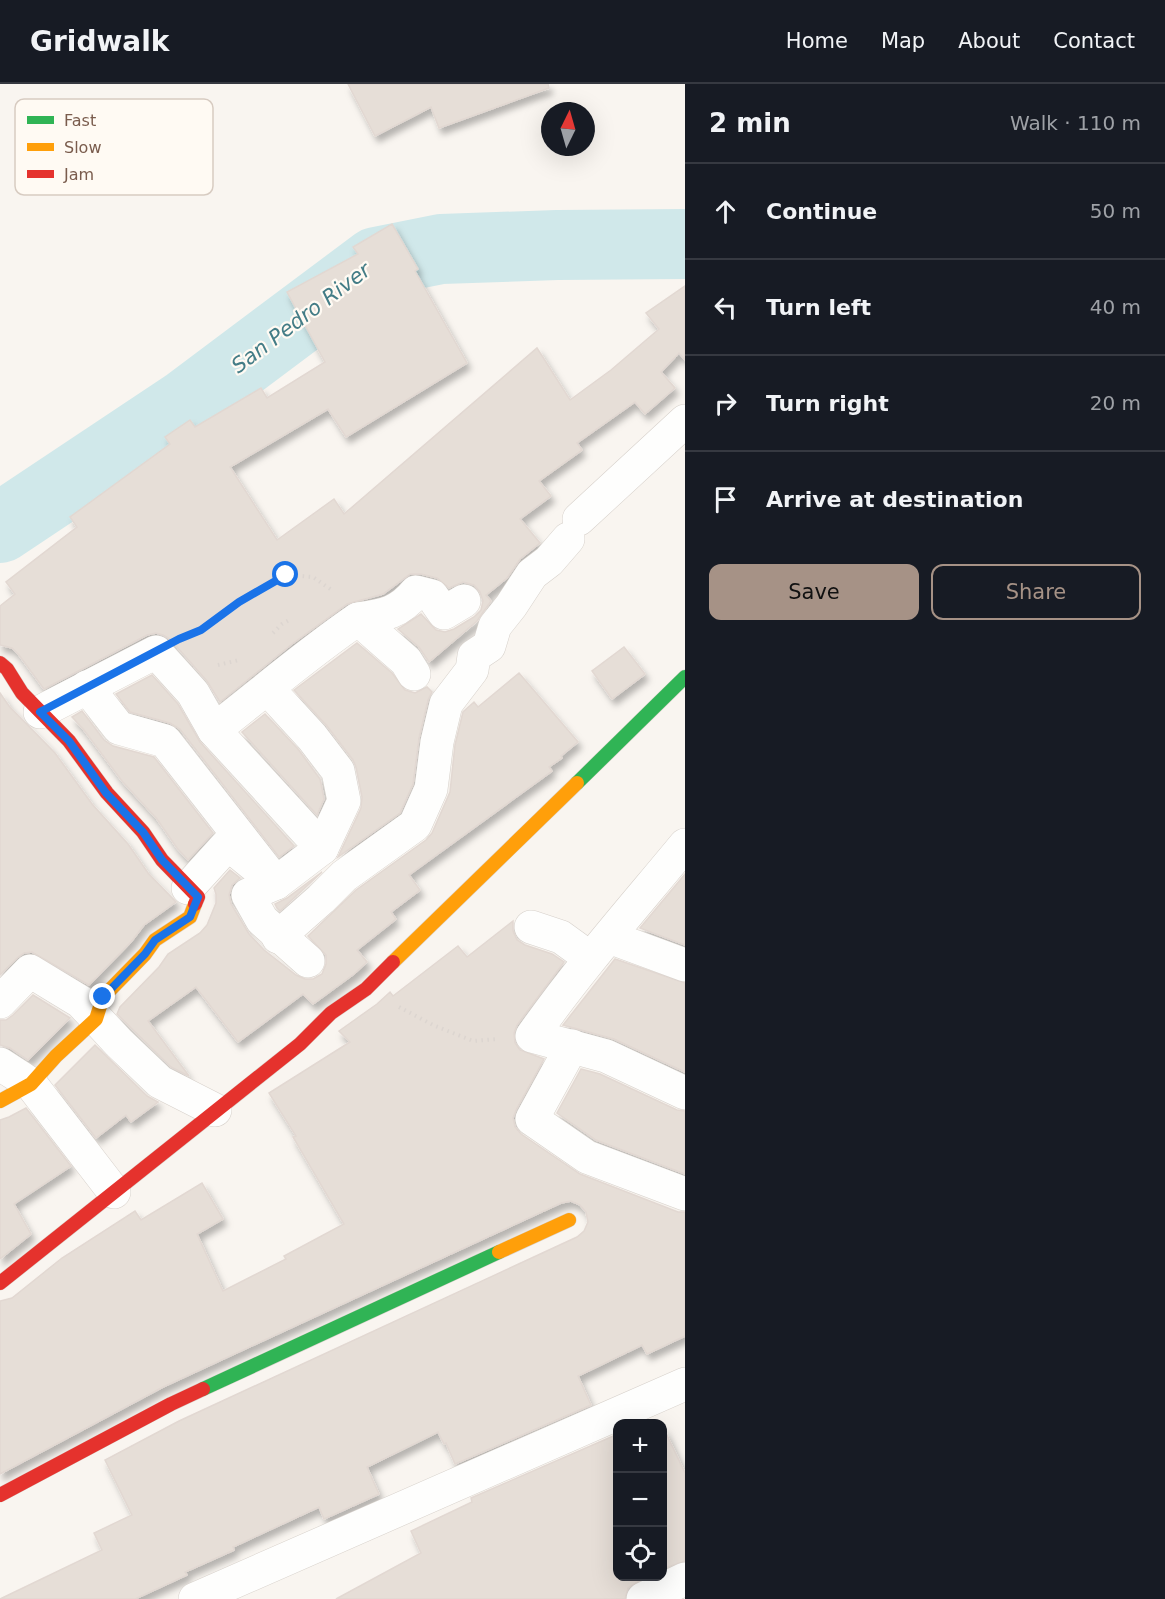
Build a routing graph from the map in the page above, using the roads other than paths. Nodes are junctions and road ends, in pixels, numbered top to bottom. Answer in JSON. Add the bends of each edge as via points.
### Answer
{"nodes":[{"id":1,"x":685,"y":420,"type":"edge"},
{"id":2,"x":464,"y":601,"type":"dead end"},
{"id":3,"x":358,"y":620,"type":"junction"},
{"id":4,"x":0,"y":663,"type":"edge"},
{"id":5,"x":414,"y":674,"type":"dead end"},
{"id":6,"x":685,"y":677,"type":"edge"},
{"id":7,"x":87,"y":687,"type":"junction"},
{"id":8,"x":268,"y":689,"type":"junction"},
{"id":9,"x":40,"y":712,"type":"junction"},
{"id":10,"x":214,"y":730,"type":"junction"},
{"id":11,"x":685,"y":846,"type":"edge"},
{"id":12,"x":322,"y":848,"type":"junction"},
{"id":13,"x":276,"y":883,"type":"junction"},
{"id":14,"x":188,"y":888,"type":"junction"},
{"id":15,"x":531,"y":927,"type":"dead end"},
{"id":16,"x":278,"y":937,"type":"junction"},
{"id":17,"x":600,"y":947,"type":"junction"},
{"id":18,"x":308,"y":962,"type":"dead end"},
{"id":19,"x":685,"y":965,"type":"edge"},
{"id":20,"x":0,"y":1002,"type":"edge"},
{"id":21,"x":96,"y":1019,"type":"junction"},
{"id":22,"x":572,"y":1046,"type":"junction"},
{"id":23,"x":0,"y":1064,"type":"edge"},
{"id":24,"x":30,"y":1084,"type":"junction"},
{"id":25,"x":685,"y":1093,"type":"edge"},
{"id":26,"x":0,"y":1101,"type":"edge"},
{"id":27,"x":215,"y":1110,"type":"junction"},
{"id":28,"x":114,"y":1192,"type":"junction"},
{"id":29,"x":685,"y":1194,"type":"edge"},
{"id":30,"x":569,"y":1220,"type":"dead end"},
{"id":31,"x":0,"y":1282,"type":"edge"},
{"id":32,"x":685,"y":1384,"type":"edge"},
{"id":33,"x":0,"y":1495,"type":"edge"},
{"id":34,"x":685,"y":1579,"type":"edge"},
{"id":35,"x":195,"y":1599,"type":"edge"},
{"id":36,"x":643,"y":1599,"type":"edge"}],
"edges":[{"from":1,"to":16,"type":"street","via":[[532,574],[495,626],[489,646],[474,656],[472,670],[446,704],[431,789],[415,825],[344,876]]},
{"from":2,"to":3,"type":"street","via":[[444,613],[432,596],[416,592],[392,613]]},
{"from":3,"to":5,"type":"street","via":[[406,661]]},
{"from":3,"to":8,"type":"street","via":[[323,643]]},
{"from":4,"to":9,"type":"street"},
{"from":6,"to":27,"type":"street","via":[[366,989],[331,1013],[300,1044]]},
{"from":7,"to":9,"type":"street"},
{"from":7,"to":10,"type":"street","via":[[156,652],[193,693]]},
{"from":7,"to":13,"type":"street","via":[[119,728],[165,741]]},
{"from":8,"to":10,"type":"street"},
{"from":8,"to":12,"type":"street","via":[[338,771],[344,801]]},
{"from":9,"to":14,"type":"street","via":[[69,741],[106,793]]},
{"from":10,"to":12,"type":"street"},
{"from":11,"to":17,"type":"street"},
{"from":12,"to":13,"type":"street"},
{"from":13,"to":14,"type":"street","via":[[228,844]]},
{"from":13,"to":16,"type":"street","via":[[248,895],[262,920]]},
{"from":14,"to":21,"type":"street","via":[[198,897],[190,917],[155,940],[103,997]]},
{"from":15,"to":17,"type":"street"},
{"from":16,"to":18,"type":"street"},
{"from":17,"to":19,"type":"street"},
{"from":17,"to":22,"type":"street","via":[[532,1036]]},
{"from":20,"to":21,"type":"street","via":[[30,971],[81,1002]]},
{"from":21,"to":24,"type":"street"},
{"from":21,"to":27,"type":"street","via":[[160,1082]]},
{"from":22,"to":25,"type":"street","via":[[606,1056]]},
{"from":22,"to":29,"type":"street","via":[[532,1119],[587,1157]]},
{"from":23,"to":24,"type":"street"},
{"from":24,"to":26,"type":"street"},
{"from":24,"to":28,"type":"street"},
{"from":27,"to":28,"type":"street"},
{"from":28,"to":31,"type":"street"},
{"from":30,"to":33,"type":"street","via":[[171,1404]]},
{"from":32,"to":35,"type":"street"},
{"from":34,"to":36,"type":"street"}]}
